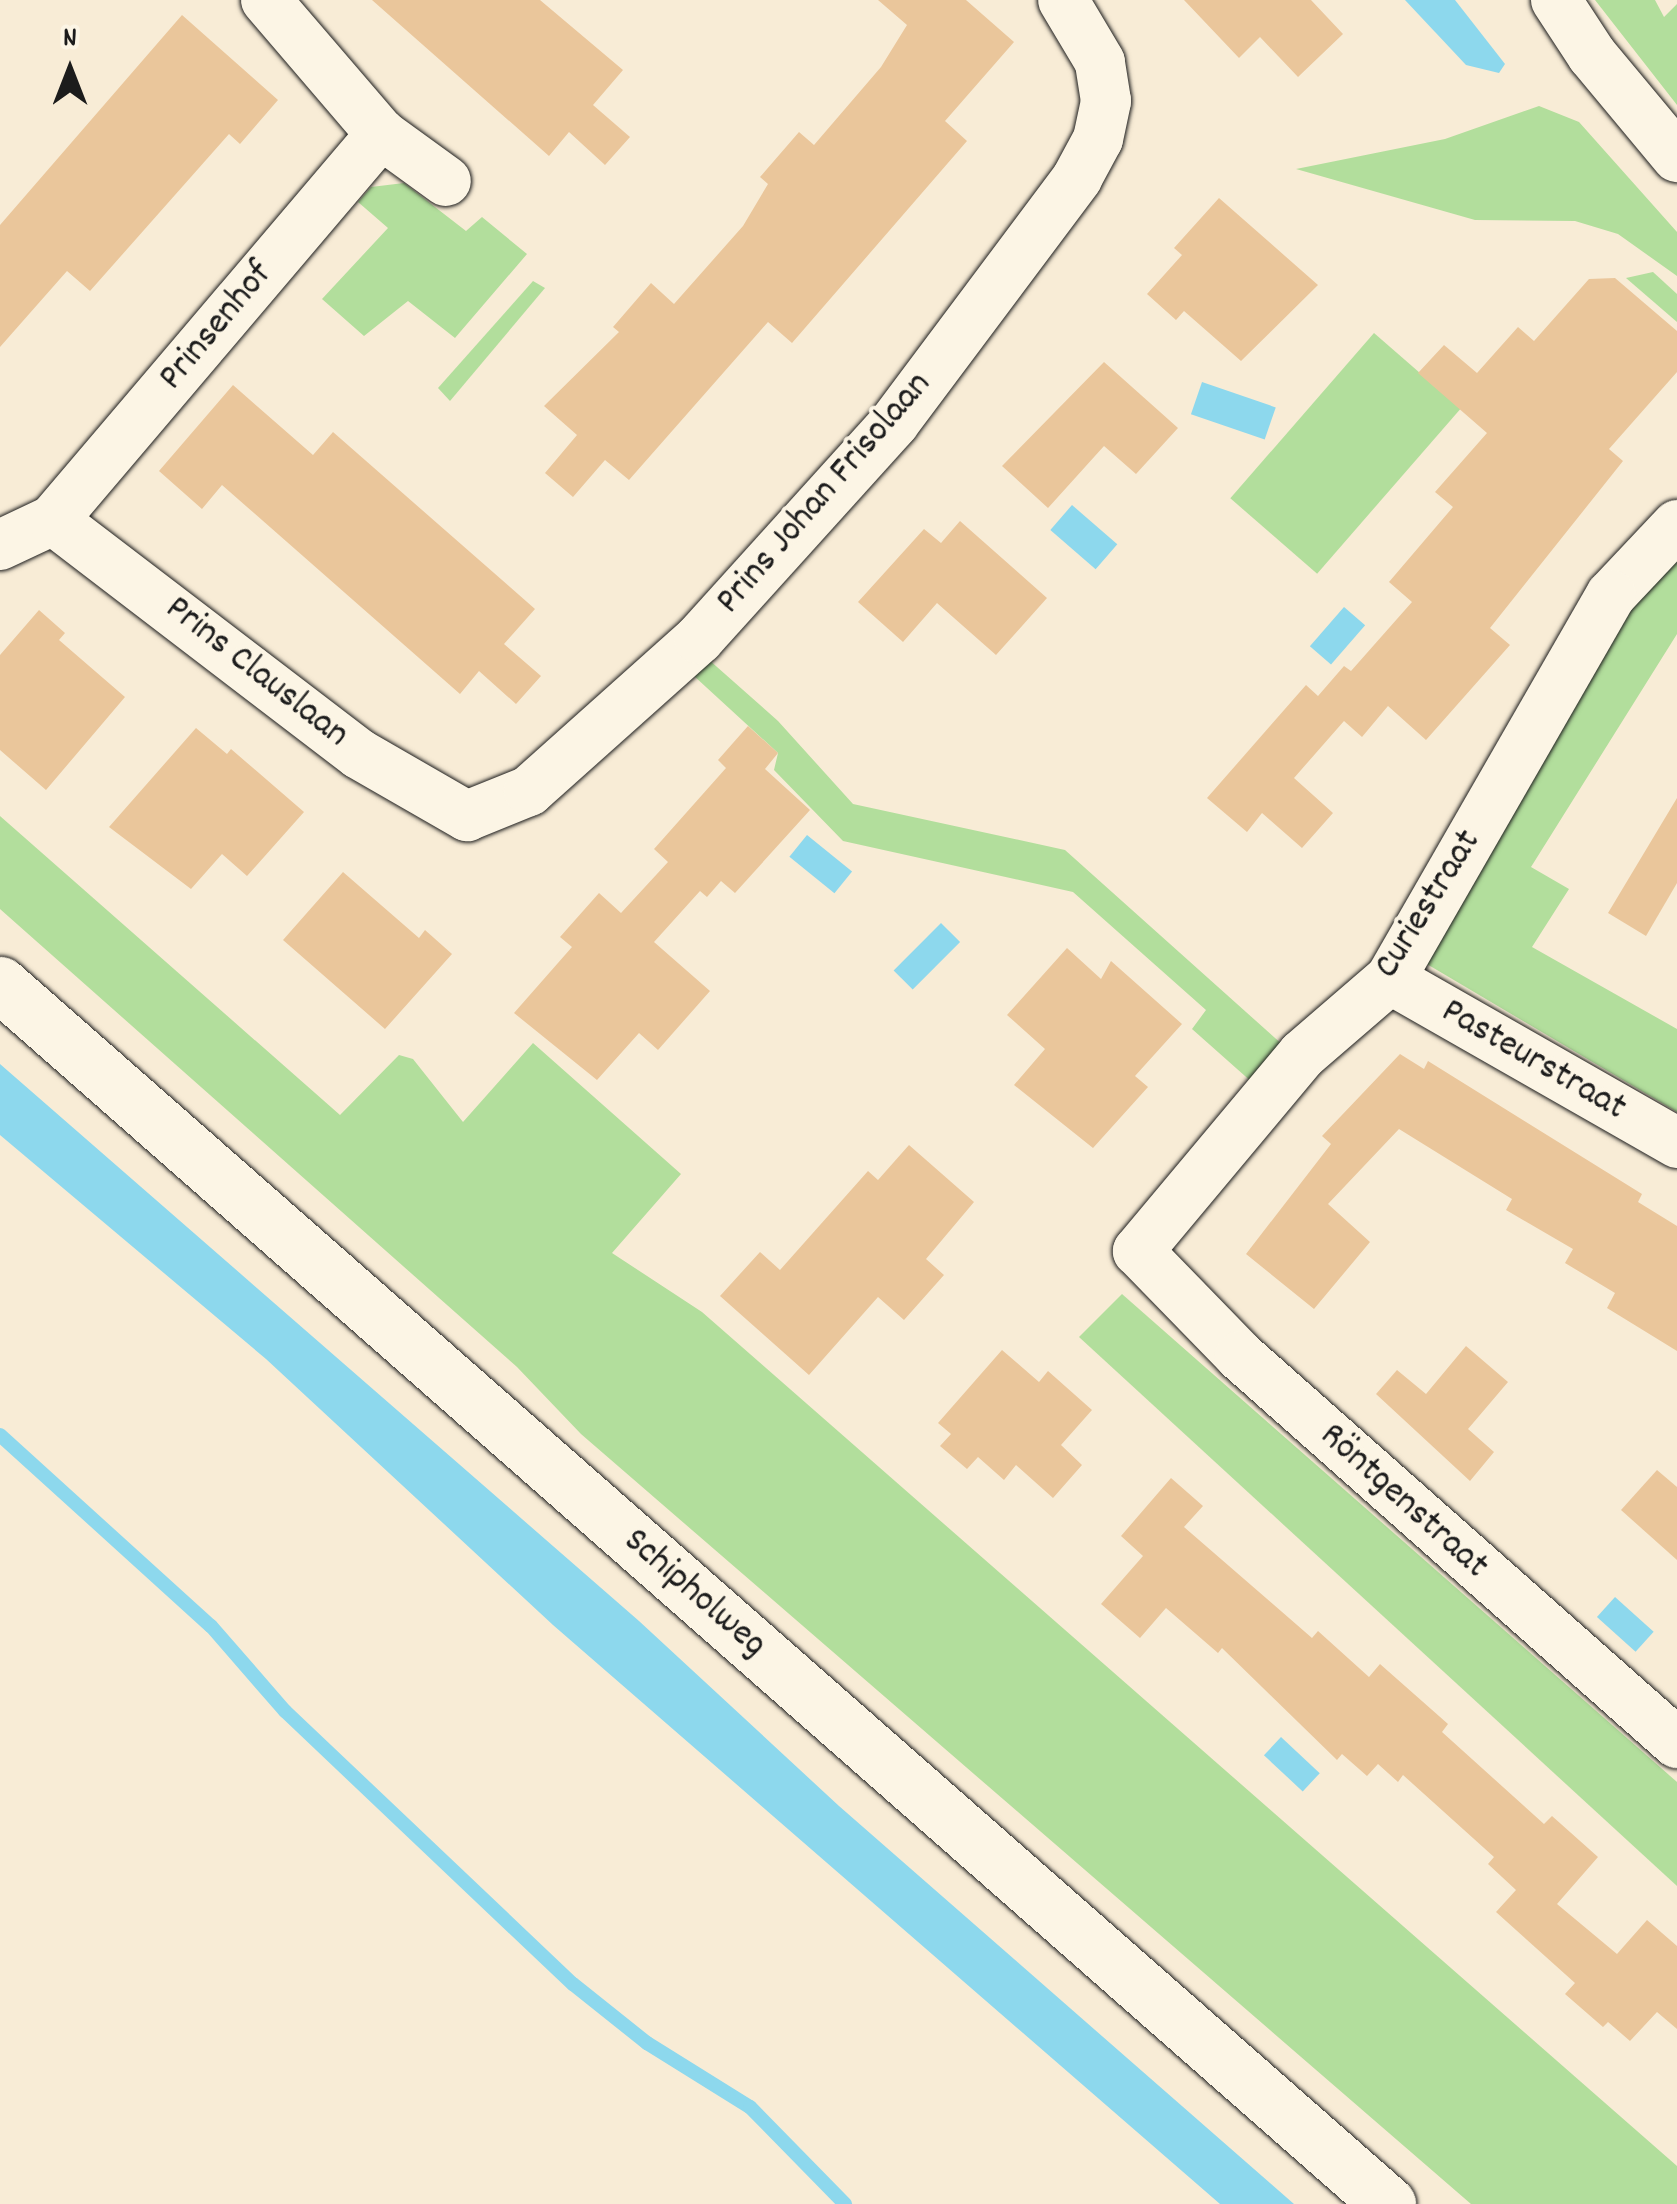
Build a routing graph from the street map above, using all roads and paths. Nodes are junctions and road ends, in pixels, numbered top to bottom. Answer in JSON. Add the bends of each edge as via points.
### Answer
{"nodes":[{"id":1,"x":266,"y":0,"type":"edge"},
{"id":2,"x":1063,"y":0,"type":"edge"},
{"id":3,"x":1556,"y":0,"type":"edge"},
{"id":4,"x":381,"y":134,"type":"junction"},
{"id":5,"x":1677,"y":157,"type":"edge"},
{"id":6,"x":446,"y":180,"type":"dead end"},
{"id":7,"x":53,"y":520,"type":"junction"},
{"id":8,"x":1677,"y":525,"type":"edge"},
{"id":9,"x":0,"y":544,"type":"edge"},
{"id":10,"x":466,"y":816,"type":"joint"},
{"id":11,"x":1390,"y":979,"type":"junction"},
{"id":12,"x":0,"y":984,"type":"edge"},
{"id":13,"x":1677,"y":1143,"type":"edge"},
{"id":14,"x":1138,"y":1251,"type":"joint"},
{"id":15,"x":1677,"y":1743,"type":"edge"},
{"id":16,"x":1388,"y":2204,"type":"edge"}],
"edges":[{"from":1,"to":4,"type":"street"},
{"from":2,"to":10,"type":"street","name":"Prins Johan Frisolaan","via":[[1100,62],[1106,101],[1098,139],[1077,178],[894,423],[699,639],[529,791]]},
{"from":3,"to":5,"type":"street","via":[[1592,56]]},
{"from":4,"to":6,"type":"street"},
{"from":4,"to":7,"type":"street","name":"Prinsenhof"},
{"from":7,"to":9,"type":"street"},
{"from":7,"to":10,"type":"street","name":"Prins Clauslaan","via":[[358,754]]},
{"from":8,"to":11,"type":"street","name":"Curiestraat","via":[[1611,595]]},
{"from":11,"to":13,"type":"street","name":"Pasteurstraat"},
{"from":11,"to":14,"type":"street","name":"Curiestraat","via":[[1302,1054]]},
{"from":12,"to":16,"type":"main road","name":"Schipholweg"},
{"from":14,"to":15,"type":"street","name":"Röntgenstraat","via":[[1240,1356]]}]}
